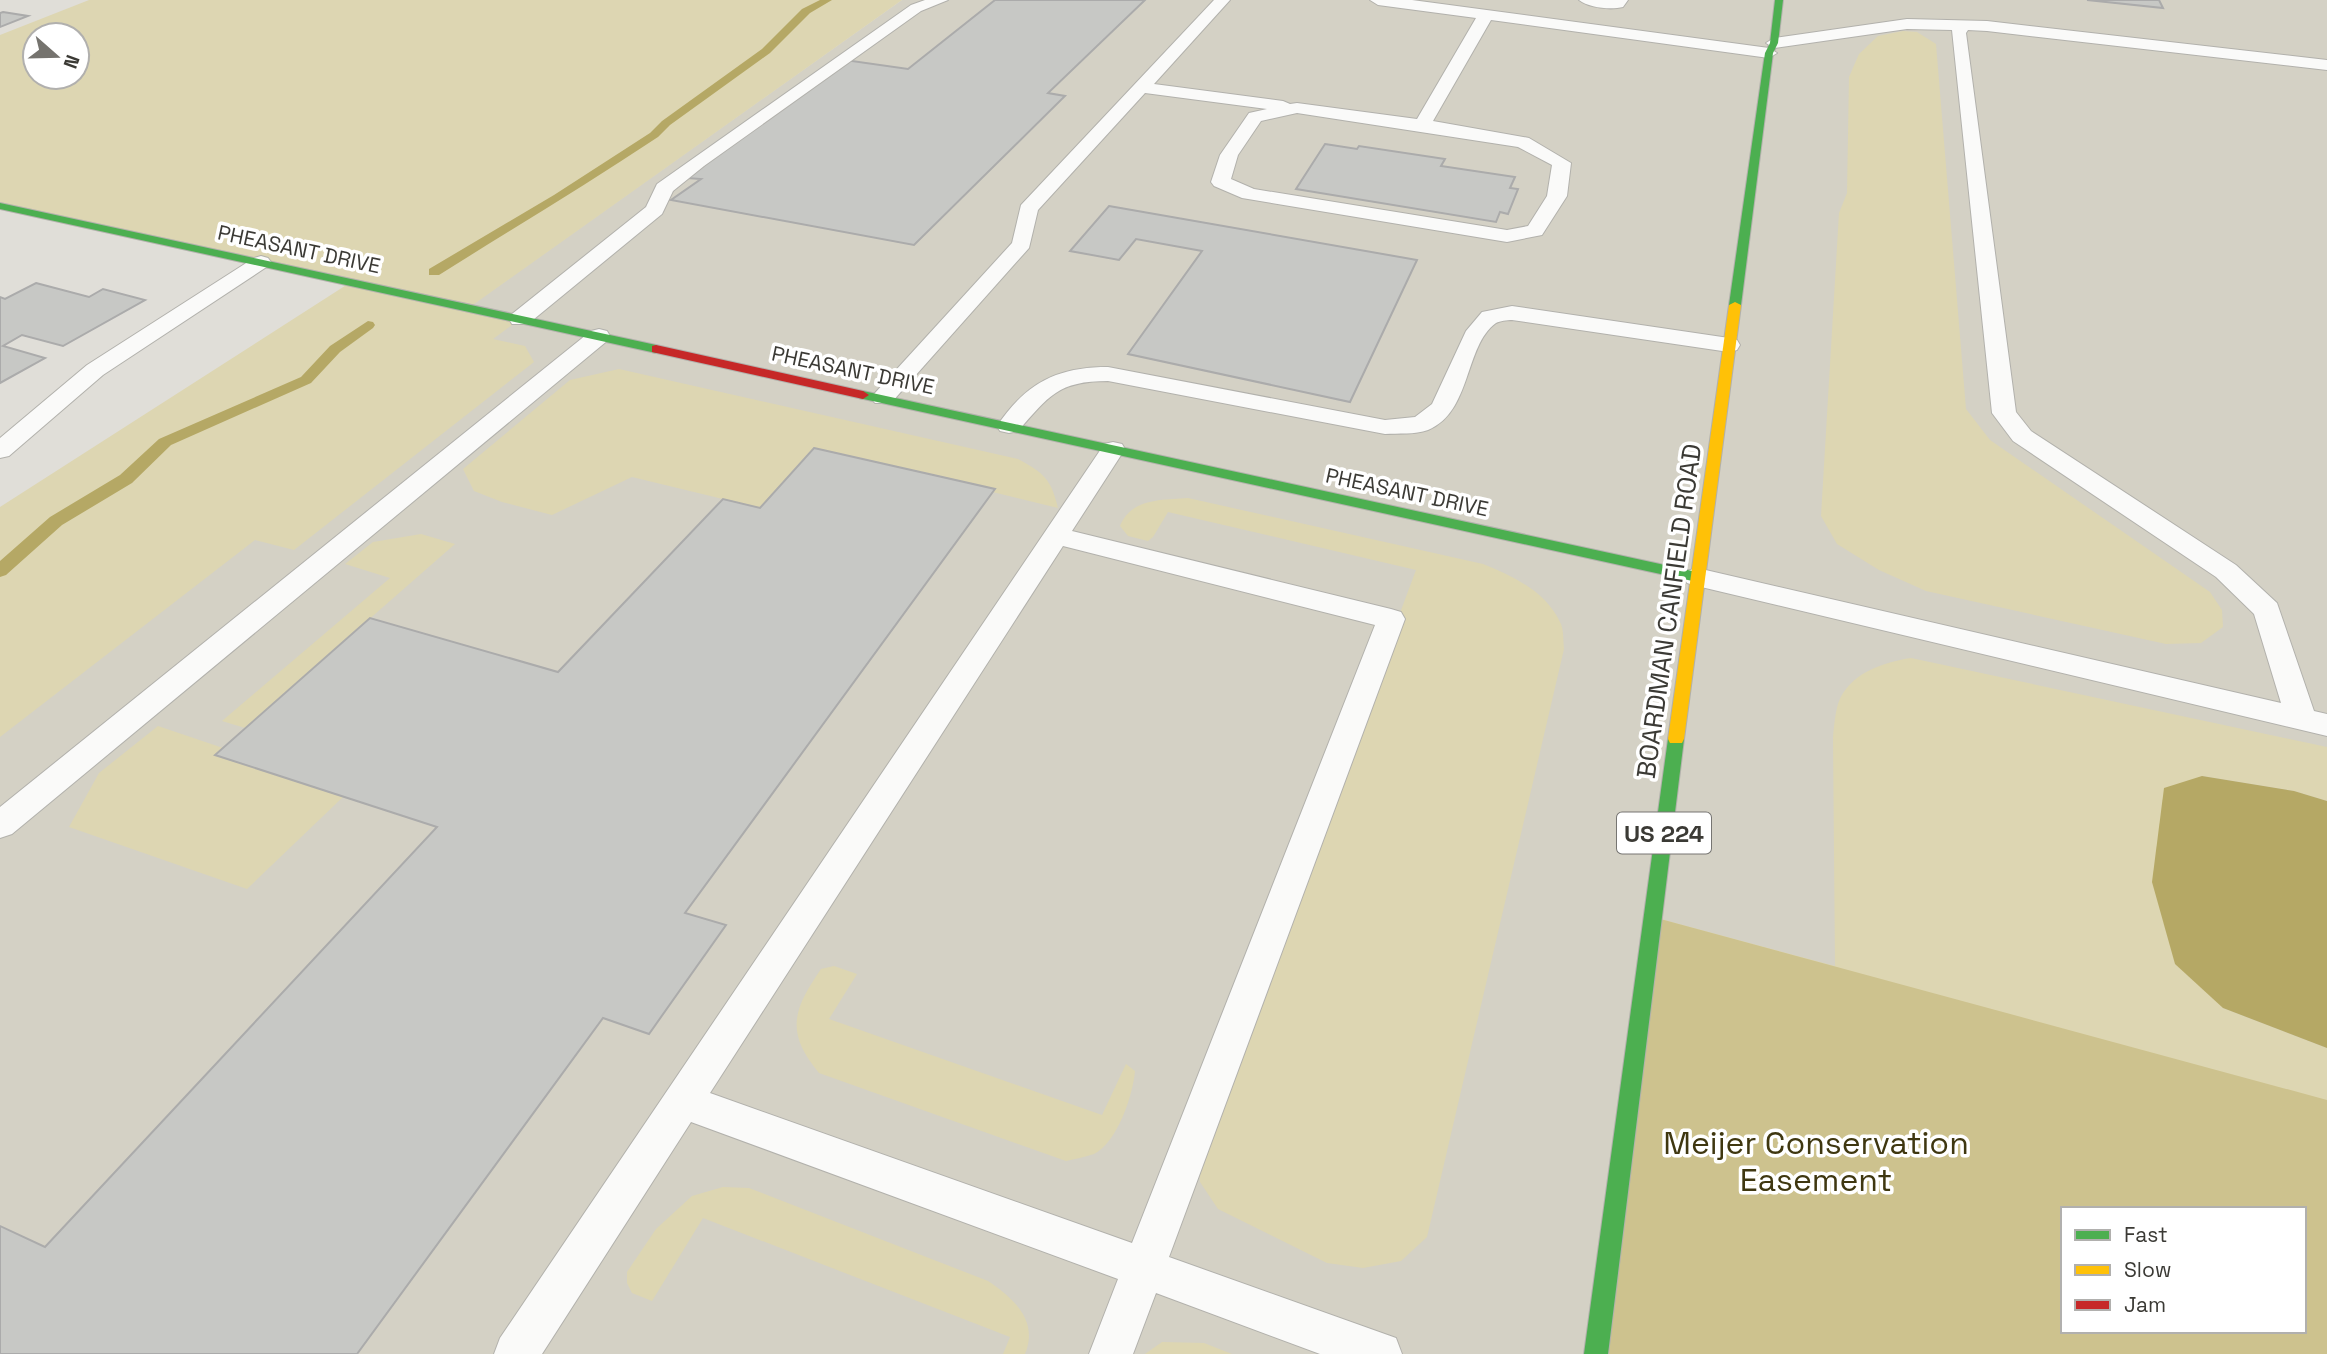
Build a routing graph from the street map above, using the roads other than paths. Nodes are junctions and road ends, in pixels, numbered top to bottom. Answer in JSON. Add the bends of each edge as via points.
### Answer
{"nodes":[{"id":1,"x":940,"y":0,"type":"edge"},
{"id":2,"x":1222,"y":0,"type":"edge"},
{"id":3,"x":1378,"y":0,"type":"edge"},
{"id":4,"x":1587,"y":0,"type":"edge"},
{"id":5,"x":1620,"y":0,"type":"edge"},
{"id":6,"x":1779,"y":0,"type":"edge"},
{"id":7,"x":1424,"y":3,"type":"edge"},
{"id":8,"x":1486,"y":15,"type":"junction"},
{"id":9,"x":1964,"y":25,"type":"junction"},
{"id":10,"x":1772,"y":48,"type":"junction"},
{"id":11,"x":2327,"y":65,"type":"edge"},
{"id":12,"x":1141,"y":87,"type":"junction"},
{"id":13,"x":1297,"y":108,"type":"junction"},
{"id":14,"x":1422,"y":125,"type":"junction"},
{"id":15,"x":0,"y":206,"type":"edge"},
{"id":16,"x":261,"y":262,"type":"junction"},
{"id":17,"x":520,"y":319,"type":"junction"},
{"id":18,"x":599,"y":336,"type":"junction"},
{"id":19,"x":1729,"y":345,"type":"junction"},
{"id":20,"x":883,"y":398,"type":"junction"},
{"id":21,"x":1009,"y":426,"type":"junction"},
{"id":22,"x":1113,"y":449,"type":"junction"},
{"id":23,"x":0,"y":451,"type":"edge"},
{"id":24,"x":1056,"y":536,"type":"junction"},
{"id":25,"x":1697,"y":577,"type":"junction"},
{"id":26,"x":2314,"y":722,"type":"edge"},
{"id":27,"x":0,"y":825,"type":"edge"},
{"id":28,"x":683,"y":1101,"type":"junction"},
{"id":29,"x":1144,"y":1267,"type":"junction"},
{"id":30,"x":516,"y":1354,"type":"edge"},
{"id":31,"x":1111,"y":1354,"type":"edge"},
{"id":32,"x":1380,"y":1354,"type":"edge"},
{"id":33,"x":1596,"y":1354,"type":"edge"}],
"edges":[{"from":1,"to":17,"type":"lane","via":[[896,21],[697,162],[664,188],[655,210]]},
{"from":2,"to":12,"type":"lane"},
{"from":3,"to":7,"type":"lane"},
{"from":4,"to":5,"type":"lane","via":[[1618,4]]},
{"from":6,"to":10,"type":"main road","name":"BOARDMAN CANFIELD ROAD","number":"US 224"},
{"from":7,"to":8,"type":"lane"},
{"from":8,"to":10,"type":"lane"},
{"from":8,"to":14,"type":"lane"},
{"from":9,"to":10,"type":"lane","via":[[1907,24]]},
{"from":9,"to":11,"type":"lane"},
{"from":9,"to":26,"type":"lane","via":[[1958,32],[2004,413],[2022,436],[2227,570],[2267,610]]},
{"from":10,"to":19,"type":"main road","name":"BOARDMAN CANFIELD ROAD","number":"US 224"},
{"from":12,"to":13,"type":"lane"},
{"from":12,"to":20,"type":"lane","via":[[1028,209],[1022,244]]},
{"from":13,"to":14,"type":"lane"},
{"from":13,"to":14,"type":"lane","via":[[1255,117],[1229,155],[1221,182],[1249,194],[1507,236],[1535,231],[1557,196],[1562,163],[1523,142]]},
{"from":15,"to":16,"type":"main road","name":"PHEASANT DRIVE"},
{"from":16,"to":17,"type":"main road","name":"PHEASANT DRIVE"},
{"from":16,"to":23,"type":"lane","via":[[95,370]]},
{"from":17,"to":18,"type":"main road","name":"PHEASANT DRIVE"},
{"from":18,"to":20,"type":"main road","name":"PHEASANT DRIVE"},
{"from":18,"to":27,"type":"lane"},
{"from":19,"to":21,"type":"lane","via":[[1512,313],[1490,317],[1474,336],[1442,408],[1421,424],[1385,427],[1108,374],[1080,373],[1041,390]]},
{"from":19,"to":25,"type":"main road","name":"BOARDMAN CANFIELD ROAD","number":"US 224"},
{"from":20,"to":21,"type":"main road","name":"PHEASANT DRIVE"},
{"from":21,"to":22,"type":"main road","name":"PHEASANT DRIVE"},
{"from":22,"to":24,"type":"lane"},
{"from":22,"to":25,"type":"main road","name":"PHEASANT DRIVE"},
{"from":24,"to":28,"type":"lane"},
{"from":24,"to":29,"type":"lane","via":[[1391,619]]},
{"from":25,"to":26,"type":"lane"},
{"from":25,"to":33,"type":"main road","name":"BOARDMAN CANFIELD ROAD","number":"US 224"},
{"from":28,"to":29,"type":"lane"},
{"from":28,"to":30,"type":"lane"},
{"from":29,"to":31,"type":"lane"},
{"from":29,"to":32,"type":"lane"}]}
